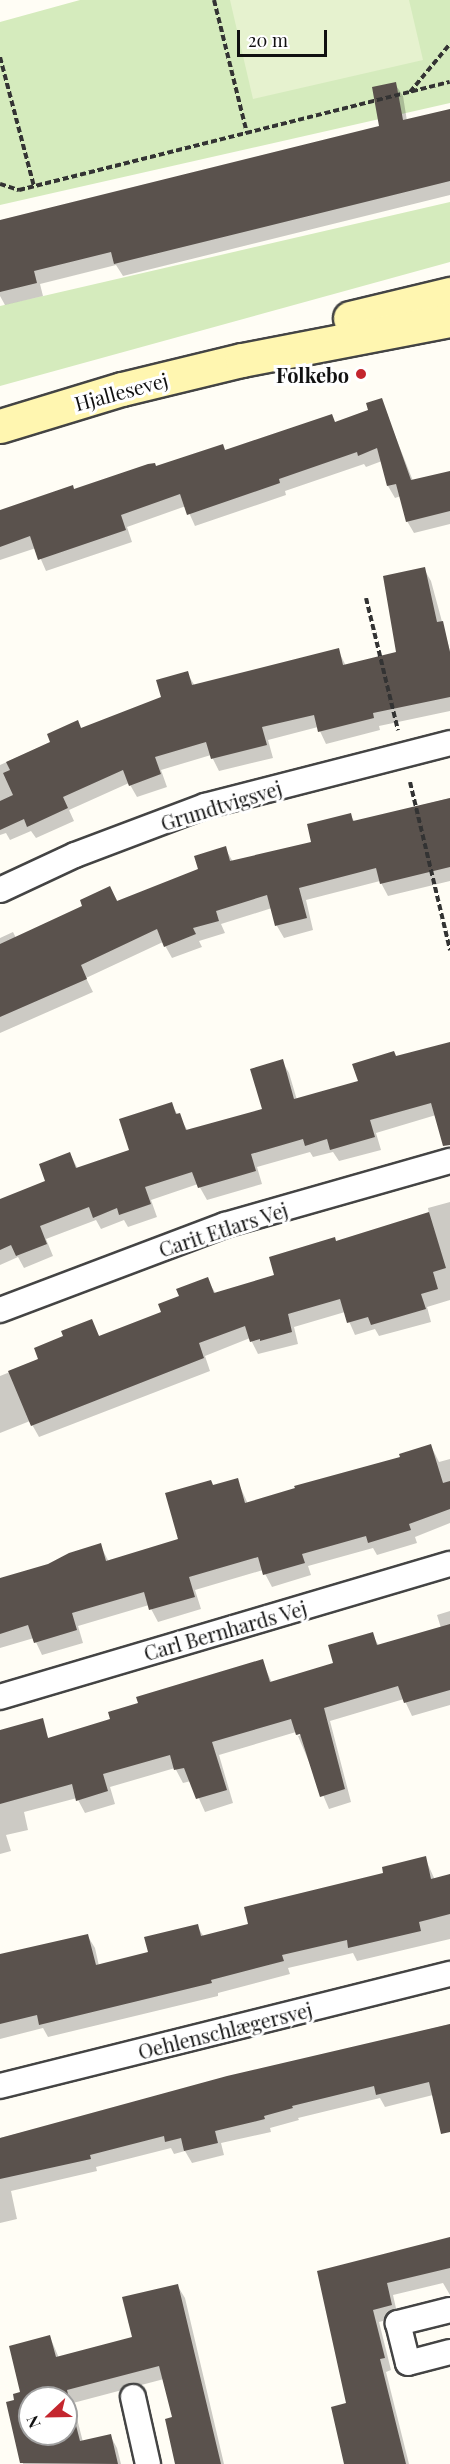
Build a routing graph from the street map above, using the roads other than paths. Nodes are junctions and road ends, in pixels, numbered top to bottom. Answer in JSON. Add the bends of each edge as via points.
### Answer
{"nodes":[{"id":1,"x":450,"y":294,"type":"edge"},
{"id":2,"x":450,"y":320,"type":"edge"},
{"id":3,"x":242,"y":360,"type":"junction"},
{"id":4,"x":0,"y":426,"type":"edge"},
{"id":5,"x":450,"y":743,"type":"edge"},
{"id":6,"x":0,"y":890,"type":"edge"},
{"id":7,"x":450,"y":1161,"type":"edge"},
{"id":8,"x":0,"y":1310,"type":"edge"},
{"id":9,"x":450,"y":1564,"type":"edge"},
{"id":10,"x":0,"y":1696,"type":"edge"},
{"id":11,"x":450,"y":1974,"type":"edge"},
{"id":12,"x":0,"y":2086,"type":"edge"},
{"id":13,"x":450,"y":2310,"type":"edge"},
{"id":14,"x":450,"y":2352,"type":"edge"},
{"id":15,"x":133,"y":2397,"type":"dead end"},
{"id":16,"x":148,"y":2464,"type":"edge"}],
"edges":[{"from":1,"to":3,"type":"main road","name":"Hjallesevej","via":[[281,340]]},
{"from":2,"to":3,"type":"main road","name":"Hjallesevej"},
{"from":3,"to":4,"type":"main road","name":"Hjallesevej","via":[[122,389]]},
{"from":5,"to":6,"type":"street","name":"Grundtvigsvej","via":[[205,806],[75,855]]},
{"from":7,"to":8,"type":"street","name":"Carit Etlars Vej","via":[[225,1225]]},
{"from":9,"to":10,"type":"street","name":"Carl Bernhards Vej"},
{"from":11,"to":12,"type":"street","name":"Oehlenschlægersvej"},
{"from":13,"to":14,"type":"street","via":[[398,2323],[408,2363]]},
{"from":15,"to":16,"type":"street"}]}
